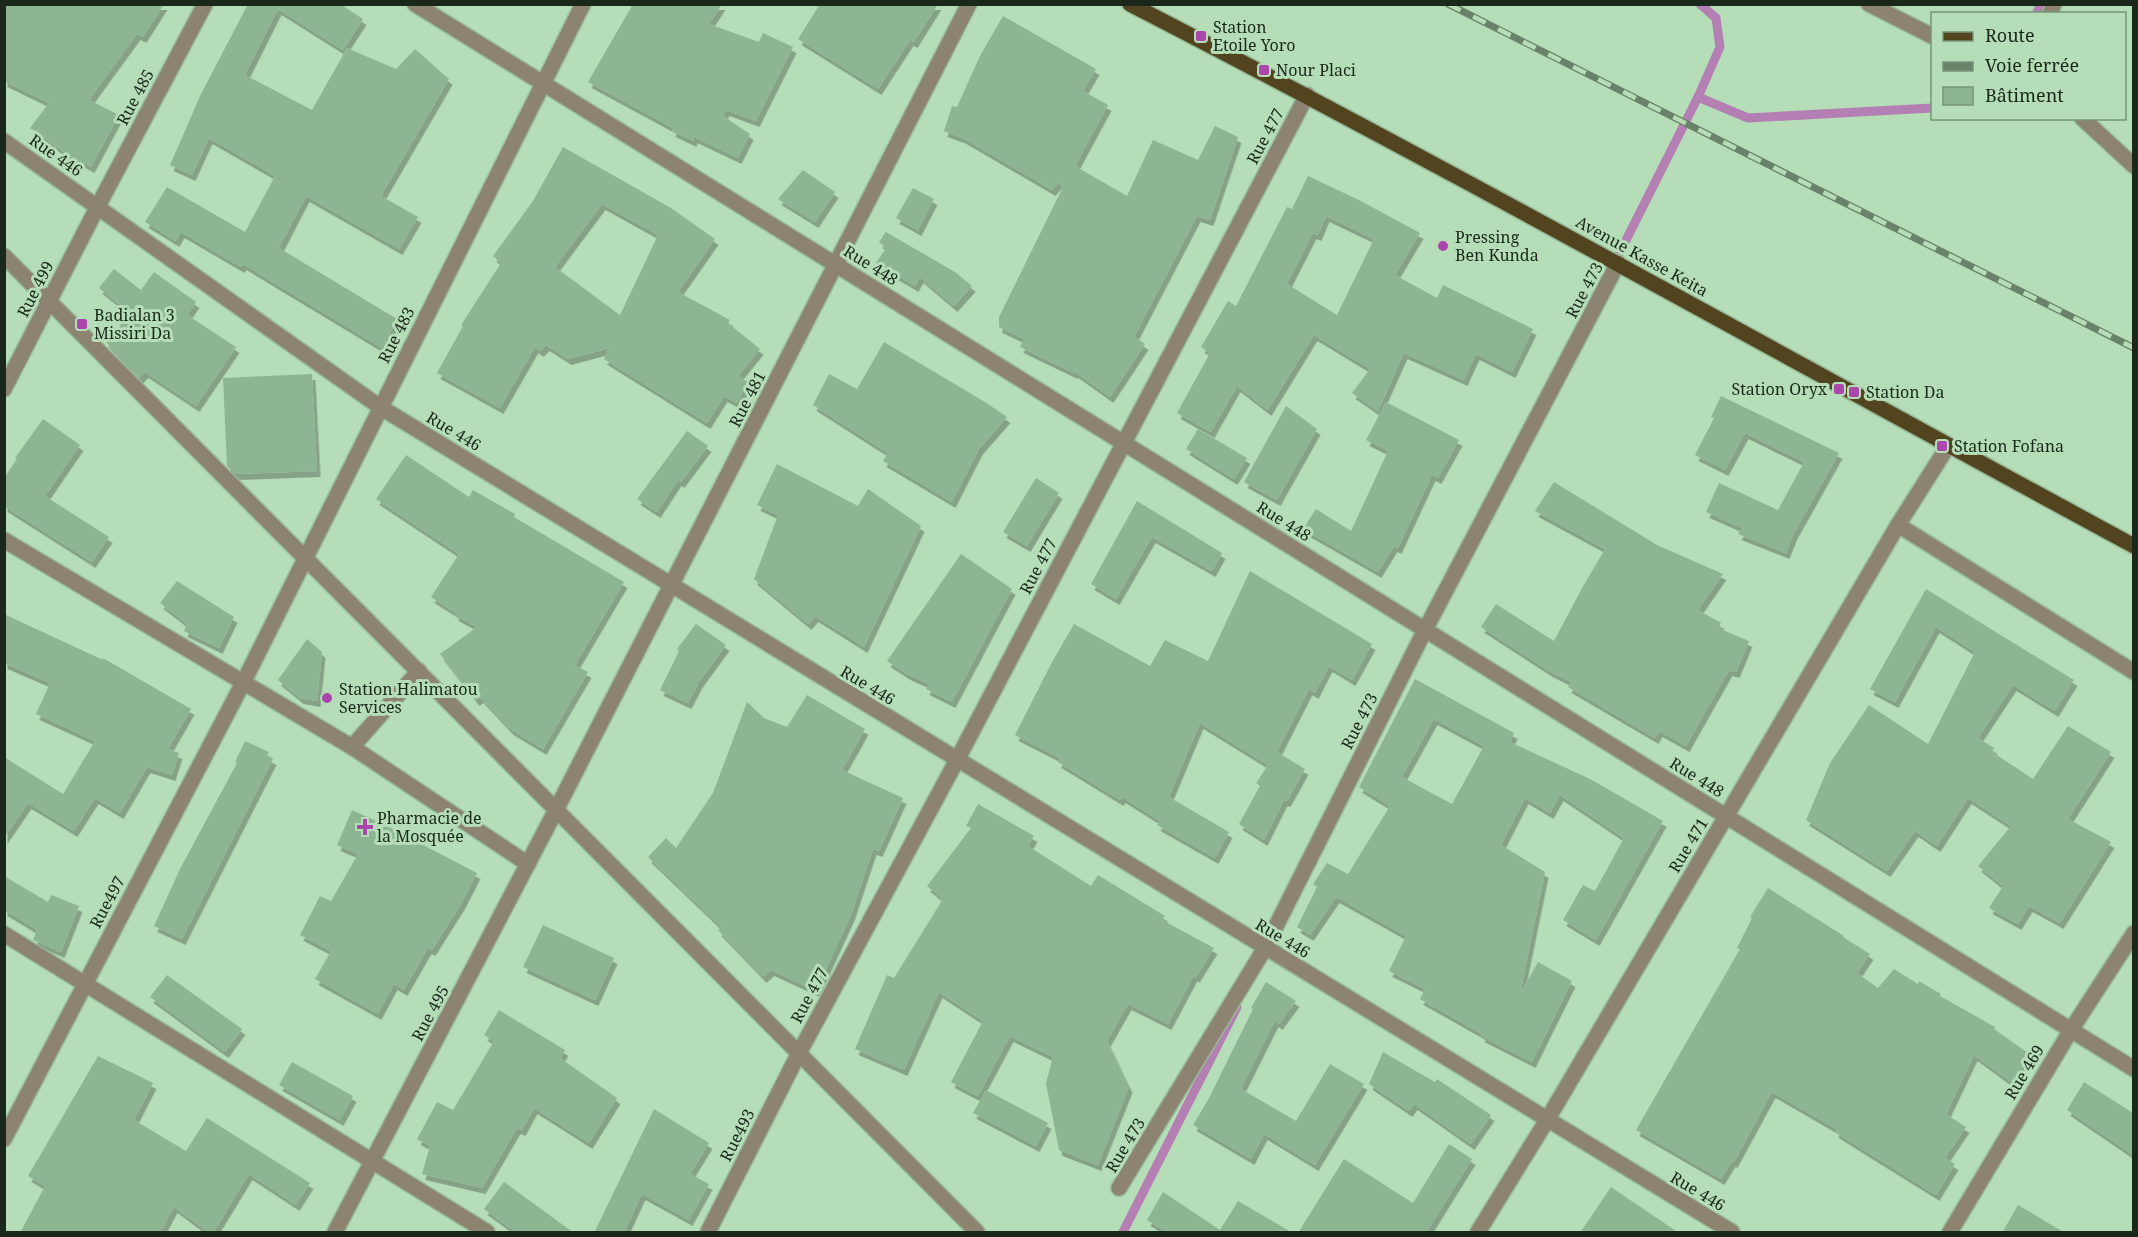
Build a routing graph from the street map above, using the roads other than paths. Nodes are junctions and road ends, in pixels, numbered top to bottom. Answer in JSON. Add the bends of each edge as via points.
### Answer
{"nodes":[{"id":1,"x":205,"y":4,"type":"edge"},
{"id":2,"x":415,"y":4,"type":"edge"},
{"id":3,"x":582,"y":4,"type":"edge"},
{"id":4,"x":969,"y":4,"type":"edge"},
{"id":5,"x":1130,"y":4,"type":"edge"},
{"id":6,"x":1869,"y":4,"type":"edge"},
{"id":7,"x":1931,"y":35,"type":"edge"},
{"id":8,"x":543,"y":83,"type":"junction"},
{"id":9,"x":1307,"y":95,"type":"junction"},
{"id":10,"x":2084,"y":120,"type":"edge"},
{"id":11,"x":4,"y":141,"type":"edge"},
{"id":12,"x":2133,"y":166,"type":"edge"},
{"id":13,"x":98,"y":206,"type":"junction"},
{"id":14,"x":4,"y":256,"type":"edge"},
{"id":15,"x":1618,"y":263,"type":"junction"},
{"id":16,"x":836,"y":265,"type":"junction"},
{"id":17,"x":50,"y":301,"type":"junction"},
{"id":18,"x":4,"y":389,"type":"edge"},
{"id":19,"x":380,"y":407,"type":"junction"},
{"id":20,"x":1124,"y":443,"type":"junction"},
{"id":21,"x":1948,"y":446,"type":"junction"},
{"id":22,"x":1898,"y":525,"type":"junction"},
{"id":23,"x":4,"y":540,"type":"edge"},
{"id":24,"x":2133,"y":546,"type":"edge"},
{"id":25,"x":305,"y":556,"type":"junction"},
{"id":26,"x":671,"y":585,"type":"junction"},
{"id":27,"x":1425,"y":630,"type":"junction"},
{"id":28,"x":419,"y":671,"type":"junction"},
{"id":29,"x":2133,"y":672,"type":"edge"},
{"id":30,"x":243,"y":683,"type":"junction"},
{"id":31,"x":352,"y":747,"type":"junction"},
{"id":32,"x":957,"y":760,"type":"junction"},
{"id":33,"x":556,"y":810,"type":"junction"},
{"id":34,"x":1726,"y":817,"type":"junction"},
{"id":35,"x":528,"y":864,"type":"junction"},
{"id":36,"x":2133,"y":933,"type":"edge"},
{"id":37,"x":4,"y":934,"type":"edge"},
{"id":38,"x":1265,"y":948,"type":"junction"},
{"id":39,"x":85,"y":983,"type":"junction"},
{"id":40,"x":2071,"y":1030,"type":"junction"},
{"id":41,"x":799,"y":1053,"type":"junction"},
{"id":42,"x":2133,"y":1069,"type":"edge"},
{"id":43,"x":1547,"y":1120,"type":"junction"},
{"id":44,"x":4,"y":1139,"type":"edge"},
{"id":45,"x":372,"y":1161,"type":"junction"},
{"id":46,"x":1119,"y":1188,"type":"dead end"},
{"id":47,"x":335,"y":1233,"type":"edge"},
{"id":48,"x":487,"y":1233,"type":"edge"},
{"id":49,"x":708,"y":1233,"type":"edge"},
{"id":50,"x":976,"y":1233,"type":"edge"},
{"id":51,"x":1478,"y":1233,"type":"edge"},
{"id":52,"x":1732,"y":1233,"type":"edge"},
{"id":53,"x":1950,"y":1233,"type":"edge"}],
"edges":[{"from":1,"to":13,"type":"street","name":"Rue 485"},
{"from":2,"to":8,"type":"street","name":"Rue 448"},
{"from":3,"to":8,"type":"street","name":"Rue 483"},
{"from":4,"to":16,"type":"street","name":"Rue 481"},
{"from":5,"to":9,"type":"main road","name":"Avenue Kasse Keita"},
{"from":6,"to":7,"type":"street"},
{"from":8,"to":16,"type":"street","name":"Rue 448"},
{"from":8,"to":19,"type":"street","name":"Rue 483"},
{"from":9,"to":15,"type":"main road","name":"Avenue Kasse Keita"},
{"from":9,"to":20,"type":"street","name":"Rue 477"},
{"from":10,"to":12,"type":"street"},
{"from":11,"to":13,"type":"street","name":"Rue 446"},
{"from":13,"to":17,"type":"street","name":"Rue 499"},
{"from":13,"to":19,"type":"street","name":"Rue 446"},
{"from":14,"to":17,"type":"street"},
{"from":15,"to":21,"type":"main road","name":"Avenue Kasse Keita"},
{"from":15,"to":27,"type":"street","name":"Rue 473"},
{"from":16,"to":20,"type":"street","name":"Rue 448"},
{"from":16,"to":26,"type":"street","name":"Rue 481"},
{"from":17,"to":18,"type":"street","name":"Rue 499"},
{"from":17,"to":25,"type":"street"},
{"from":19,"to":25,"type":"street","name":"Rue 483"},
{"from":19,"to":26,"type":"street","name":"Rue 446"},
{"from":20,"to":27,"type":"street","name":"Rue 448"},
{"from":20,"to":32,"type":"street","name":"Rue 477"},
{"from":21,"to":22,"type":"street","name":"Rue 471"},
{"from":21,"to":24,"type":"main road","name":"Avenue Kasse Keita"},
{"from":22,"to":29,"type":"street"},
{"from":22,"to":34,"type":"street","name":"Rue 471"},
{"from":23,"to":30,"type":"street"},
{"from":25,"to":28,"type":"street"},
{"from":25,"to":30,"type":"street","name":"Rue 483"},
{"from":26,"to":32,"type":"street","name":"Rue 446"},
{"from":26,"to":33,"type":"street","name":"Rue 481"},
{"from":27,"to":34,"type":"street","name":"Rue 448"},
{"from":27,"to":38,"type":"street","name":"Rue 473"},
{"from":28,"to":31,"type":"street"},
{"from":28,"to":33,"type":"street"},
{"from":30,"to":31,"type":"street"},
{"from":30,"to":39,"type":"street","name":"Rue497"},
{"from":31,"to":35,"type":"street"},
{"from":32,"to":38,"type":"street","name":"Rue 446"},
{"from":32,"to":41,"type":"street","name":"Rue 477"},
{"from":33,"to":35,"type":"street","name":"Rue 495"},
{"from":33,"to":41,"type":"street"},
{"from":34,"to":40,"type":"street","name":"Rue 448"},
{"from":34,"to":43,"type":"street","name":"Rue 471"},
{"from":35,"to":45,"type":"street","name":"Rue 495"},
{"from":36,"to":40,"type":"street","name":"Rue 469"},
{"from":37,"to":39,"type":"street"},
{"from":38,"to":43,"type":"street","name":"Rue 446"},
{"from":38,"to":46,"type":"street","name":"Rue 473"},
{"from":39,"to":44,"type":"street","name":"Rue497"},
{"from":39,"to":45,"type":"street"},
{"from":40,"to":42,"type":"street","name":"Rue 448"},
{"from":40,"to":53,"type":"street","name":"Rue 469"},
{"from":41,"to":49,"type":"street","name":"Rue493"},
{"from":41,"to":50,"type":"street"},
{"from":43,"to":51,"type":"street","name":"Rue 471"},
{"from":43,"to":52,"type":"street","name":"Rue 446"},
{"from":45,"to":47,"type":"street","name":"Rue 495"},
{"from":45,"to":48,"type":"street"}]}
